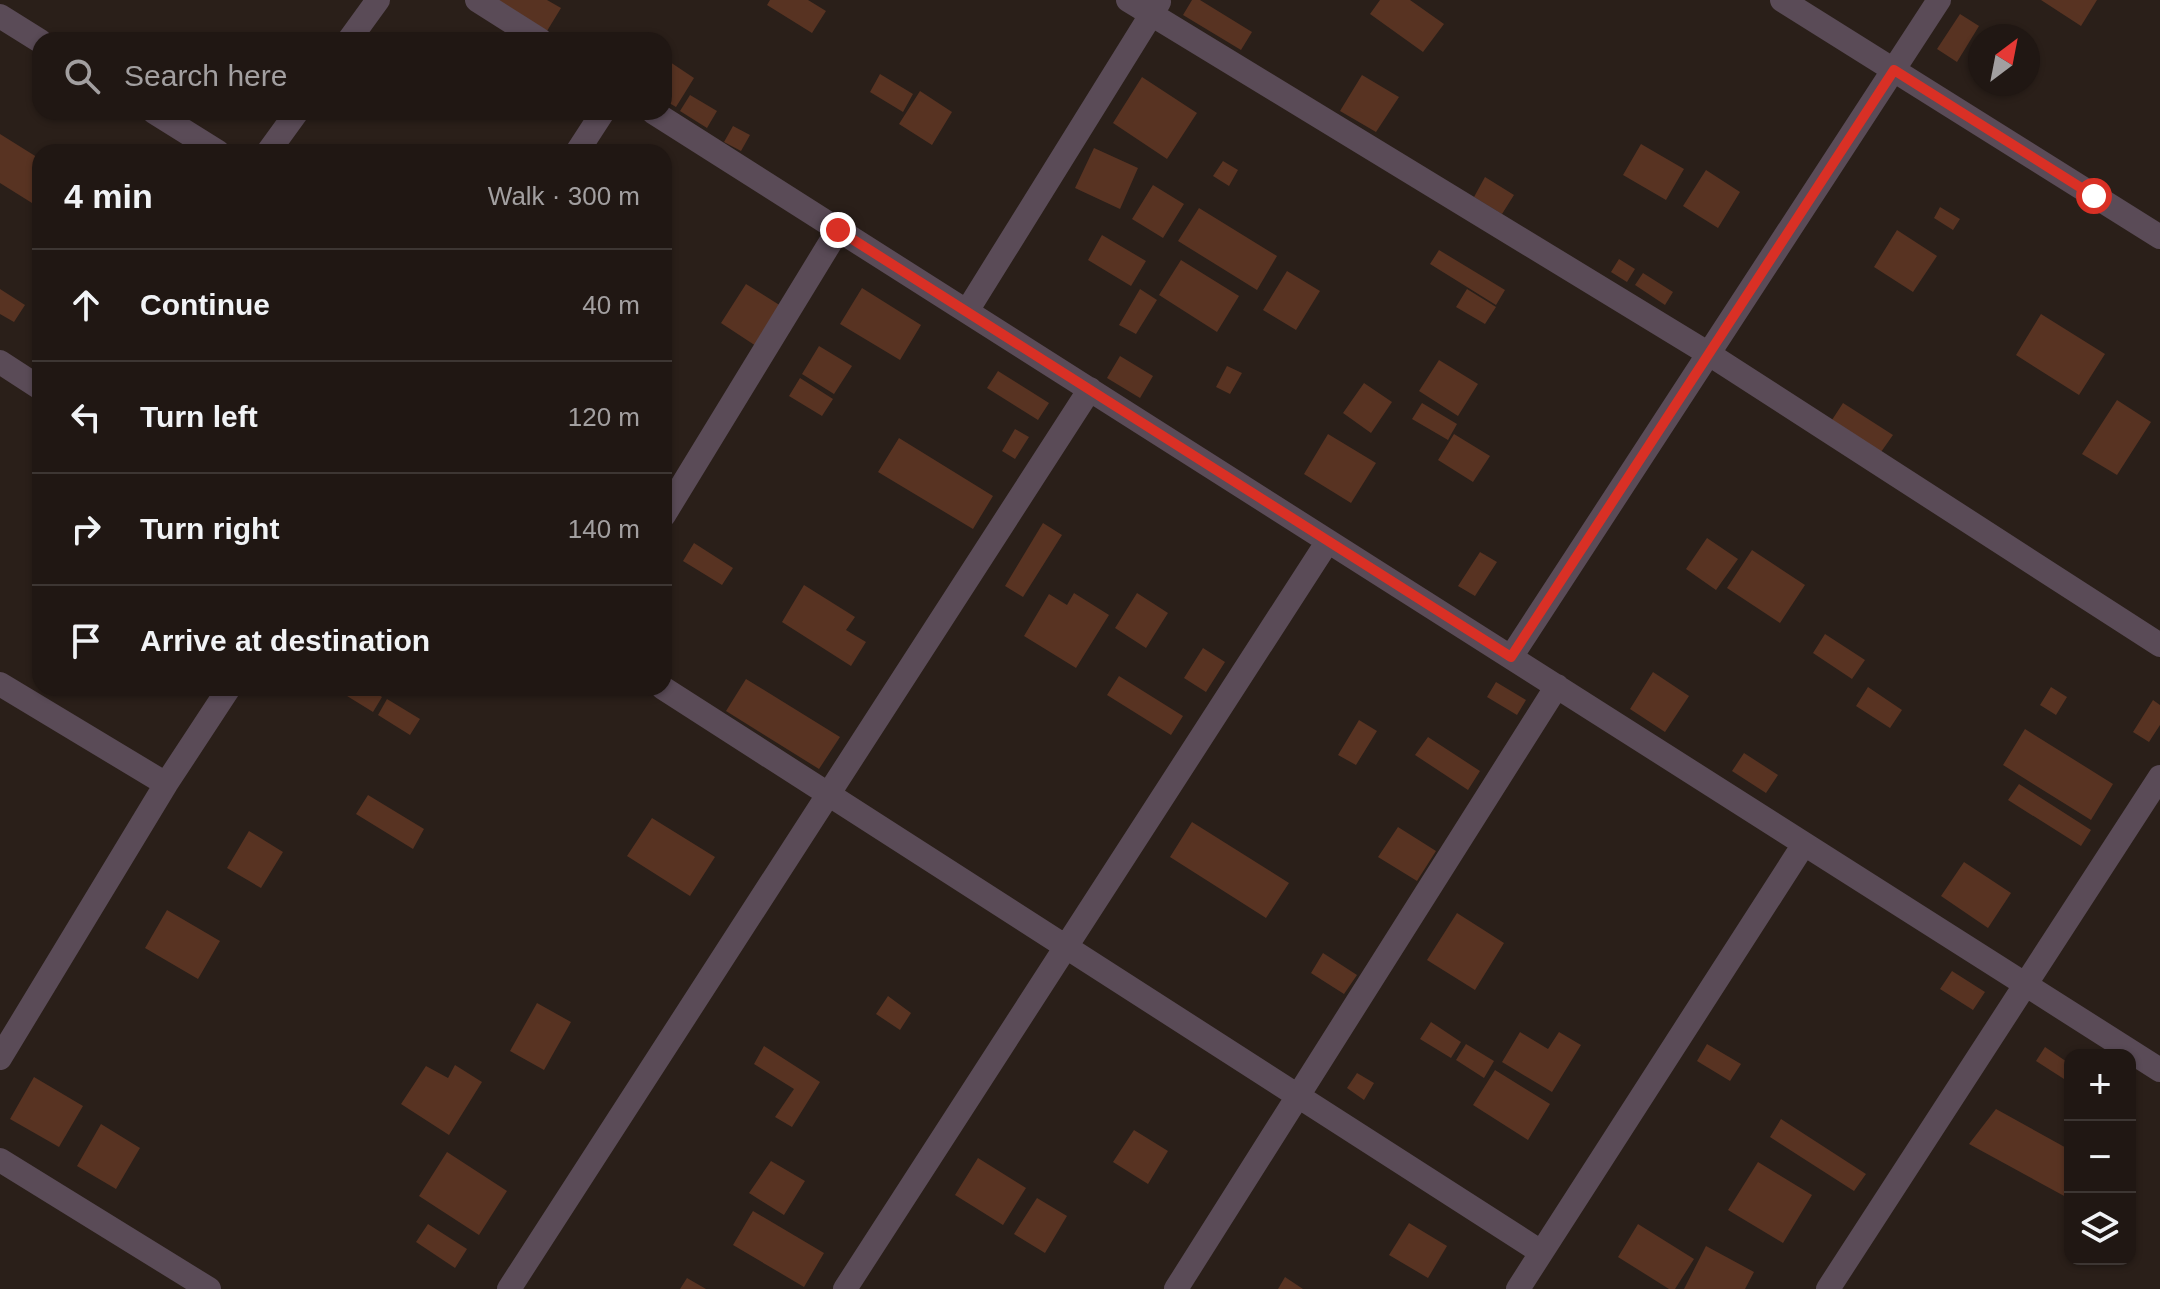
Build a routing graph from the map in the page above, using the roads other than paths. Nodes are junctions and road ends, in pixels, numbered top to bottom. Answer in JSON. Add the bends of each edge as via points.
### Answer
{"nodes":[{"id":1,"x":378,"y":0,"type":"edge"},
{"id":2,"x":477,"y":0,"type":"edge"},
{"id":3,"x":1128,"y":0,"type":"edge"},
{"id":4,"x":1782,"y":0,"type":"edge"},
{"id":5,"x":1939,"y":0,"type":"edge"},
{"id":6,"x":1156,"y":7,"type":"edge"},
{"id":7,"x":0,"y":16,"type":"edge"},
{"id":8,"x":355,"y":32,"type":"edge"},
{"id":9,"x":527,"y":32,"type":"edge"},
{"id":10,"x":32,"y":36,"type":"edge"},
{"id":11,"x":1894,"y":70,"type":"junction"},
{"id":12,"x":167,"y":120,"type":"edge"},
{"id":13,"x":291,"y":120,"type":"edge"},
{"id":14,"x":598,"y":120,"type":"edge"},
{"id":15,"x":666,"y":120,"type":"edge"},
{"id":16,"x":205,"y":144,"type":"edge"},
{"id":17,"x":274,"y":144,"type":"edge"},
{"id":18,"x":582,"y":144,"type":"edge"},
{"id":19,"x":838,"y":230,"type":"junction"},
{"id":20,"x":2160,"y":237,"type":"edge"},
{"id":21,"x":967,"y":311,"type":"junction"},
{"id":22,"x":1709,"y":354,"type":"junction"},
{"id":23,"x":0,"y":362,"type":"edge"},
{"id":24,"x":32,"y":383,"type":"edge"},
{"id":25,"x":1090,"y":389,"type":"junction"},
{"id":26,"x":672,"y":502,"type":"edge"},
{"id":27,"x":1328,"y":541,"type":"junction"},
{"id":28,"x":2160,"y":645,"type":"edge"},
{"id":29,"x":1511,"y":657,"type":"junction"},
{"id":30,"x":0,"y":684,"type":"edge"},
{"id":31,"x":1557,"y":686,"type":"junction"},
{"id":32,"x":672,"y":694,"type":"edge"},
{"id":33,"x":224,"y":696,"type":"edge"},
{"id":34,"x":2160,"y":777,"type":"edge"},
{"id":35,"x":166,"y":784,"type":"junction"},
{"id":36,"x":828,"y":794,"type":"junction"},
{"id":37,"x":1804,"y":844,"type":"junction"},
{"id":38,"x":1066,"y":947,"type":"junction"},
{"id":39,"x":2025,"y":984,"type":"junction"},
{"id":40,"x":0,"y":1058,"type":"edge"},
{"id":41,"x":2160,"y":1070,"type":"edge"},
{"id":42,"x":1298,"y":1097,"type":"junction"},
{"id":43,"x":0,"y":1160,"type":"edge"},
{"id":44,"x":1541,"y":1252,"type":"junction"},
{"id":45,"x":209,"y":1289,"type":"edge"},
{"id":46,"x":509,"y":1289,"type":"edge"},
{"id":47,"x":845,"y":1289,"type":"edge"},
{"id":48,"x":1176,"y":1289,"type":"edge"},
{"id":49,"x":1518,"y":1289,"type":"edge"},
{"id":50,"x":1828,"y":1289,"type":"edge"}],
"edges":[{"from":1,"to":8,"type":"street"},
{"from":2,"to":9,"type":"street"},
{"from":3,"to":6,"type":"street"},
{"from":4,"to":11,"type":"street"},
{"from":5,"to":11,"type":"street"},
{"from":6,"to":21,"type":"street"},
{"from":6,"to":22,"type":"street"},
{"from":7,"to":10,"type":"street"},
{"from":11,"to":20,"type":"street"},
{"from":11,"to":22,"type":"street"},
{"from":12,"to":16,"type":"street"},
{"from":13,"to":17,"type":"street"},
{"from":14,"to":18,"type":"street"},
{"from":15,"to":19,"type":"street"},
{"from":19,"to":21,"type":"street"},
{"from":19,"to":26,"type":"street"},
{"from":21,"to":25,"type":"street"},
{"from":22,"to":28,"type":"street"},
{"from":22,"to":29,"type":"street"},
{"from":23,"to":24,"type":"street"},
{"from":25,"to":27,"type":"street"},
{"from":25,"to":36,"type":"street"},
{"from":27,"to":29,"type":"street"},
{"from":27,"to":38,"type":"street"},
{"from":29,"to":31,"type":"street"},
{"from":30,"to":35,"type":"street"},
{"from":31,"to":37,"type":"street"},
{"from":31,"to":42,"type":"street"},
{"from":32,"to":36,"type":"street"},
{"from":33,"to":35,"type":"street"},
{"from":34,"to":39,"type":"street"},
{"from":35,"to":40,"type":"street"},
{"from":36,"to":38,"type":"street"},
{"from":36,"to":46,"type":"street"},
{"from":37,"to":39,"type":"street"},
{"from":37,"to":44,"type":"street"},
{"from":38,"to":42,"type":"street"},
{"from":38,"to":47,"type":"street"},
{"from":39,"to":41,"type":"street"},
{"from":39,"to":50,"type":"street"},
{"from":42,"to":44,"type":"street"},
{"from":42,"to":48,"type":"street"},
{"from":43,"to":45,"type":"street"},
{"from":44,"to":49,"type":"street"}]}
